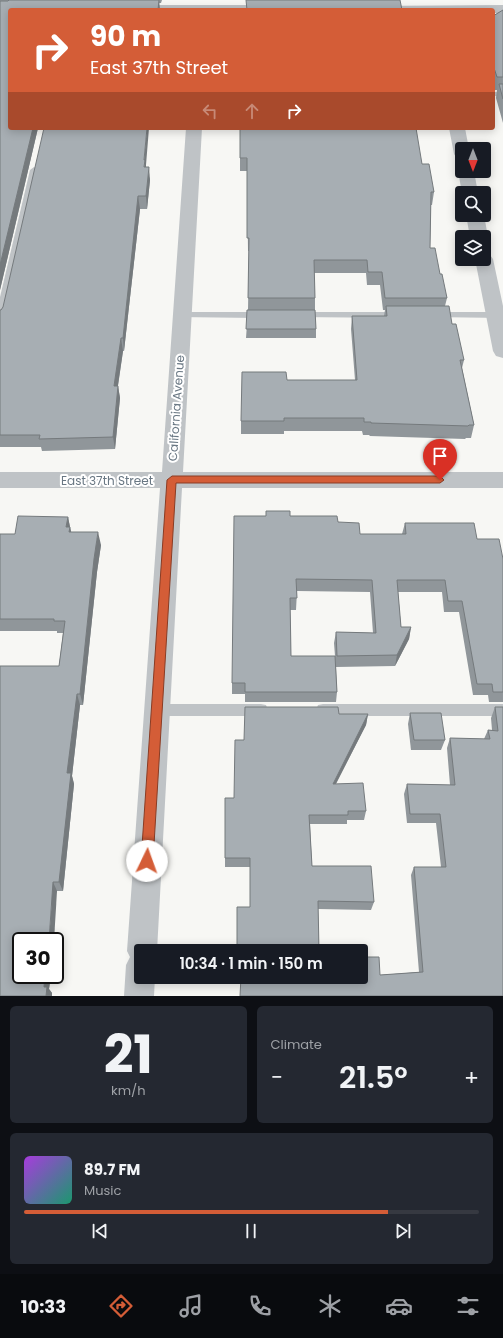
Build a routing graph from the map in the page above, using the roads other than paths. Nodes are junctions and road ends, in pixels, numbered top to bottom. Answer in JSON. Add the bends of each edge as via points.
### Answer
{"nodes":[{"id":1,"x":205,"y":6,"type":"edge"},
{"id":2,"x":148,"y":8,"type":"edge"},
{"id":3,"x":260,"y":8,"type":"edge"},
{"id":4,"x":194,"y":130,"type":"edge"},
{"id":5,"x":457,"y":130,"type":"edge"},
{"id":6,"x":460,"y":142,"type":"edge"},
{"id":7,"x":37,"y":158,"type":"edge"},
{"id":8,"x":486,"y":266,"type":"edge"},
{"id":9,"x":182,"y":315,"type":"junction"},
{"id":10,"x":276,"y":315,"type":"edge"},
{"id":11,"x":292,"y":315,"type":"edge"},
{"id":12,"x":409,"y":315,"type":"edge"},
{"id":13,"x":425,"y":315,"type":"edge"},
{"id":14,"x":499,"y":315,"type":"edge"},
{"id":15,"x":0,"y":319,"type":"edge"},
{"id":16,"x":503,"y":351,"type":"edge"},
{"id":17,"x":0,"y":480,"type":"edge"},
{"id":18,"x":172,"y":480,"type":"junction"},
{"id":19,"x":503,"y":480,"type":"edge"},
{"id":20,"x":156,"y":710,"type":"junction"},
{"id":21,"x":274,"y":710,"type":"edge"},
{"id":22,"x":306,"y":710,"type":"edge"},
{"id":23,"x":503,"y":710,"type":"edge"},
{"id":24,"x":142,"y":944,"type":"edge"},
{"id":25,"x":140,"y":984,"type":"edge"},
{"id":26,"x":139,"y":996,"type":"edge"}],
"edges":[{"from":1,"to":2,"type":"street"},
{"from":1,"to":3,"type":"street"},
{"from":4,"to":9,"type":"street","name":"California Avenue"},
{"from":5,"to":6,"type":"street"},
{"from":7,"to":15,"type":"lane"},
{"from":8,"to":14,"type":"street"},
{"from":9,"to":10,"type":"lane"},
{"from":9,"to":18,"type":"street","name":"California Avenue"},
{"from":11,"to":12,"type":"lane"},
{"from":13,"to":14,"type":"lane"},
{"from":14,"to":16,"type":"street"},
{"from":17,"to":18,"type":"street","name":"East 37th Street"},
{"from":18,"to":19,"type":"street","name":"East 37th Street"},
{"from":18,"to":20,"type":"street","name":"California Avenue"},
{"from":20,"to":21,"type":"lane"},
{"from":20,"to":24,"type":"street","name":"California Avenue"},
{"from":22,"to":23,"type":"lane"},
{"from":25,"to":26,"type":"street"}]}
